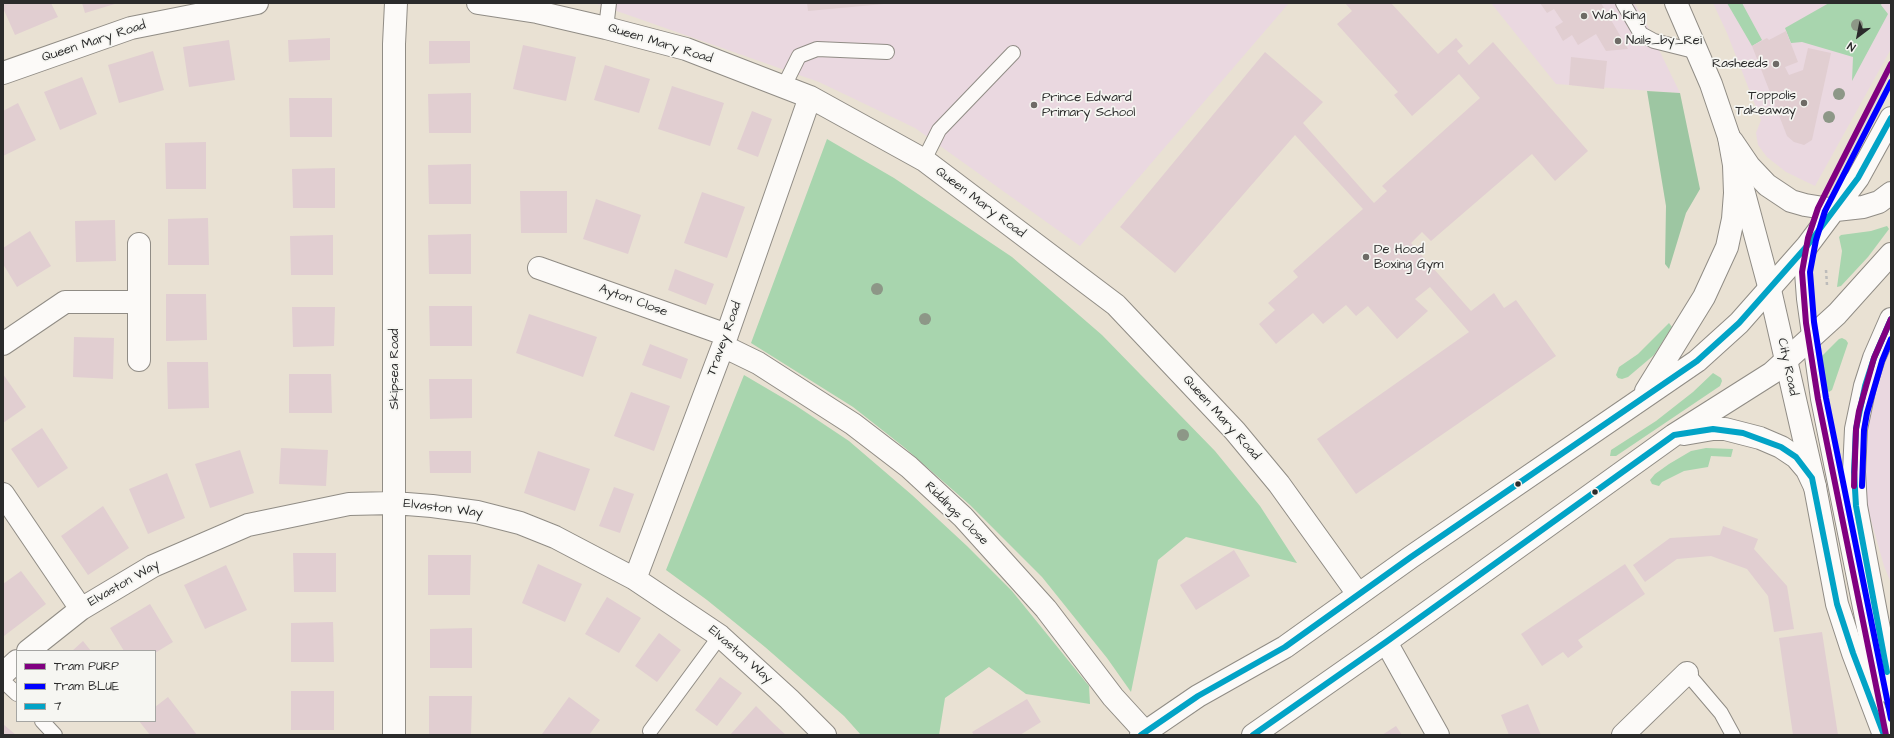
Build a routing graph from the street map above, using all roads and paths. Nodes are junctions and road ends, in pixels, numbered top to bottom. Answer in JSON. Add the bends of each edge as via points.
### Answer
{"nodes":[{"id":1,"x":256,"y":3,"type":"edge"},
{"id":2,"x":396,"y":3,"type":"edge"},
{"id":3,"x":478,"y":3,"type":"edge"},
{"id":4,"x":610,"y":3,"type":"edge"},
{"id":5,"x":1623,"y":3,"type":"edge"},
{"id":6,"x":1676,"y":3,"type":"edge"},
{"id":7,"x":606,"y":28,"type":"junction"},
{"id":8,"x":887,"y":52,"type":"dead end"},
{"id":9,"x":1698,"y":52,"type":"junction"},
{"id":10,"x":1013,"y":53,"type":"dead end"},
{"id":11,"x":3,"y":73,"type":"edge"},
{"id":12,"x":784,"y":86,"type":"junction"},
{"id":13,"x":810,"y":98,"type":"junction"},
{"id":14,"x":1891,"y":118,"type":"edge"},
{"id":15,"x":1729,"y":137,"type":"junction"},
{"id":16,"x":924,"y":160,"type":"junction"},
{"id":17,"x":1891,"y":193,"type":"edge"},
{"id":18,"x":1836,"y":210,"type":"junction"},
{"id":19,"x":139,"y":244,"type":"dead end"},
{"id":20,"x":1807,"y":246,"type":"junction"},
{"id":21,"x":1891,"y":254,"type":"edge"},
{"id":22,"x":539,"y":268,"type":"dead end"},
{"id":23,"x":1770,"y":290,"type":"junction"},
{"id":24,"x":139,"y":302,"type":"junction"},
{"id":25,"x":1889,"y":326,"type":"edge"},
{"id":26,"x":1810,"y":340,"type":"junction"},
{"id":27,"x":725,"y":341,"type":"junction"},
{"id":28,"x":3,"y":344,"type":"edge"},
{"id":29,"x":139,"y":360,"type":"dead end"},
{"id":30,"x":1786,"y":361,"type":"junction"},
{"id":31,"x":1642,"y":398,"type":"junction"},
{"id":32,"x":1674,"y":435,"type":"junction"},
{"id":33,"x":1815,"y":487,"type":"junction"},
{"id":34,"x":3,"y":494,"type":"edge"},
{"id":35,"x":394,"y":503,"type":"junction"},
{"id":36,"x":635,"y":579,"type":"junction"},
{"id":37,"x":1358,"y":594,"type":"junction"},
{"id":38,"x":81,"y":609,"type":"junction"},
{"id":39,"x":720,"y":636,"type":"junction"},
{"id":40,"x":1386,"y":642,"type":"junction"},
{"id":41,"x":29,"y":650,"type":"edge"},
{"id":42,"x":16,"y":662,"type":"edge"},
{"id":43,"x":1687,"y":672,"type":"joint"},
{"id":44,"x":3,"y":674,"type":"edge"},
{"id":45,"x":3,"y":681,"type":"edge"},
{"id":46,"x":16,"y":693,"type":"edge"},
{"id":47,"x":1891,"y":693,"type":"edge"},
{"id":48,"x":43,"y":722,"type":"edge"},
{"id":49,"x":650,"y":731,"type":"dead end"},
{"id":50,"x":1144,"y":734,"type":"edge"},
{"id":51,"x":55,"y":735,"type":"edge"},
{"id":52,"x":394,"y":735,"type":"edge"},
{"id":53,"x":825,"y":735,"type":"edge"},
{"id":54,"x":1253,"y":735,"type":"edge"},
{"id":55,"x":1438,"y":735,"type":"edge"},
{"id":56,"x":1623,"y":735,"type":"edge"},
{"id":57,"x":1733,"y":735,"type":"edge"},
{"id":58,"x":1885,"y":735,"type":"edge"}],
"edges":[{"from":1,"to":11,"type":"main road","name":"Queen Mary Road","via":[[131,28]]},
{"from":2,"to":35,"type":"main road","name":"Skipsea Road"},
{"from":3,"to":7,"type":"main road","name":"Queen Mary Road","via":[[537,12]]},
{"from":4,"to":7,"type":"lane"},
{"from":5,"to":9,"type":"lane","via":[[1642,34],[1654,41]]},
{"from":6,"to":9,"type":"main road","name":"City Road"},
{"from":7,"to":12,"type":"main road","name":"Queen Mary Road","via":[[686,49]]},
{"from":8,"to":12,"type":"lane","via":[[817,49],[799,56]]},
{"from":9,"to":15,"type":"main road","name":"City Road","via":[[1712,84]]},
{"from":10,"to":16,"type":"lane","via":[[940,130]]},
{"from":12,"to":13,"type":"main road","name":"Queen Mary Road"},
{"from":13,"to":16,"type":"main road","name":"Queen Mary Road"},
{"from":13,"to":27,"type":"main road","name":"Travey Road"},
{"from":14,"to":18,"type":"main road","via":[[1858,178]]},
{"from":15,"to":18,"type":"main road","via":[[1749,166],[1767,185],[1791,201]]},
{"from":15,"to":23,"type":"main road","name":"City Road"},
{"from":15,"to":31,"type":"main road","via":[[1735,193],[1727,247],[1704,297]]},
{"from":16,"to":37,"type":"main road","name":"Queen Mary Road","via":[[1116,305],[1240,437],[1279,484]]},
{"from":17,"to":18,"type":"main road","via":[[1871,205]]},
{"from":18,"to":20,"type":"main road"},
{"from":19,"to":24,"type":"main road"},
{"from":20,"to":23,"type":"main road"},
{"from":20,"to":26,"type":"lane","via":[[1803,284]]},
{"from":21,"to":26,"type":"main road","via":[[1853,298]]},
{"from":22,"to":27,"type":"main road","name":"Ayton Close"},
{"from":23,"to":30,"type":"main road","name":"City Road"},
{"from":23,"to":31,"type":"main road","via":[[1739,323],[1697,361]]},
{"from":24,"to":28,"type":"main road","via":[[65,302]]},
{"from":24,"to":29,"type":"main road"},
{"from":25,"to":47,"type":"main road","via":[[1874,358],[1859,410],[1854,472],[1856,506]]},
{"from":26,"to":30,"type":"main road"},
{"from":26,"to":58,"type":"lane","via":[[1823,427]]},
{"from":27,"to":36,"type":"main road","name":"Travey Road"},
{"from":27,"to":50,"type":"main road","name":"Riddings Close","via":[[853,424],[908,467],[952,507],[1046,609]]},
{"from":30,"to":32,"type":"main road","via":[[1747,390]]},
{"from":30,"to":33,"type":"main road","name":"City Road"},
{"from":31,"to":37,"type":"main road"},
{"from":32,"to":33,"type":"main road","via":[[1713,429],[1760,438],[1796,457],[1807,470]]},
{"from":32,"to":40,"type":"main road"},
{"from":33,"to":58,"type":"main road","name":"City Road","via":[[1837,604]]},
{"from":34,"to":38,"type":"main road"},
{"from":35,"to":36,"type":"main road","name":"Elvaston Way","via":[[478,512],[520,523],[555,537]]},
{"from":35,"to":38,"type":"main road","name":"Elvaston Way","via":[[349,504],[248,525],[153,566]]},
{"from":35,"to":52,"type":"main road","name":"Skipsea Road"},
{"from":36,"to":39,"type":"main road","name":"Elvaston Way"},
{"from":37,"to":50,"type":"main road","via":[[1285,647],[1198,696]]},
{"from":38,"to":41,"type":"main road","name":"Elvaston Way"},
{"from":39,"to":49,"type":"lane"},
{"from":39,"to":53,"type":"main road","name":"Elvaston Way"},
{"from":40,"to":54,"type":"main road"},
{"from":40,"to":55,"type":"main road"},
{"from":42,"to":44,"type":"main road"},
{"from":43,"to":56,"type":"main road"},
{"from":43,"to":57,"type":"lane","via":[[1721,713]]},
{"from":45,"to":46,"type":"lane"},
{"from":48,"to":51,"type":"lane"}]}
